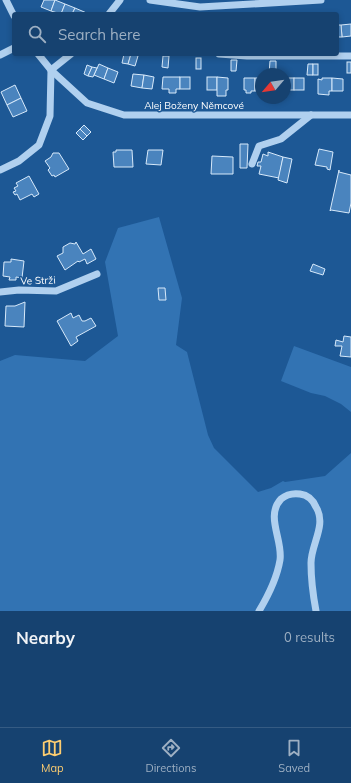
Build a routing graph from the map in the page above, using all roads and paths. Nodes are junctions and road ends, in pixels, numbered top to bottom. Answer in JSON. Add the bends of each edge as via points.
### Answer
{"nodes":[{"id":1,"x":6,"y":0,"type":"edge"},
{"id":2,"x":120,"y":0,"type":"edge"},
{"id":3,"x":150,"y":0,"type":"edge"},
{"id":4,"x":321,"y":0,"type":"edge"},
{"id":5,"x":12,"y":12,"type":"edge"},
{"id":6,"x":111,"y":12,"type":"edge"},
{"id":7,"x":12,"y":49,"type":"edge"},
{"id":8,"x":0,"y":55,"type":"edge"},
{"id":9,"x":40,"y":56,"type":"edge"},
{"id":10,"x":68,"y":56,"type":"edge"},
{"id":11,"x":247,"y":56,"type":"edge"},
{"id":12,"x":339,"y":56,"type":"edge"},
{"id":13,"x":339,"y":56,"type":"edge"},
{"id":14,"x":351,"y":56,"type":"edge"},
{"id":15,"x":51,"y":70,"type":"junction"},
{"id":16,"x":312,"y":115,"type":"junction"},
{"id":17,"x":351,"y":115,"type":"edge"},
{"id":18,"x":252,"y":164,"type":"dead end"},
{"id":19,"x":0,"y":170,"type":"edge"},
{"id":20,"x":97,"y":274,"type":"dead end"},
{"id":21,"x":0,"y":292,"type":"edge"},
{"id":22,"x":259,"y":611,"type":"edge"},
{"id":23,"x":316,"y":611,"type":"edge"}],
"edges":[{"from":1,"to":5,"type":"street"},
{"from":2,"to":6,"type":"street"},
{"from":3,"to":4,"type":"street","via":[[200,6]]},
{"from":7,"to":8,"type":"street"},
{"from":9,"to":15,"type":"street","name":"Alej Boženy Němcové"},
{"from":10,"to":15,"type":"street"},
{"from":11,"to":13,"type":"street"},
{"from":12,"to":14,"type":"street"},
{"from":15,"to":16,"type":"street","name":"Alej Boženy Němcové","via":[[86,103],[124,115]]},
{"from":15,"to":19,"type":"street","via":[[50,116],[39,145],[19,161]]},
{"from":16,"to":17,"type":"street","name":"Alej Boženy Němcové"},
{"from":16,"to":18,"type":"street","via":[[281,138],[259,146]]},
{"from":20,"to":21,"type":"street","name":"Ve Strži","via":[[56,291]]},
{"from":22,"to":23,"type":"street","via":[[280,559],[279,539],[274,522],[276,505],[292,493],[309,497],[321,518],[311,561]]}]}
